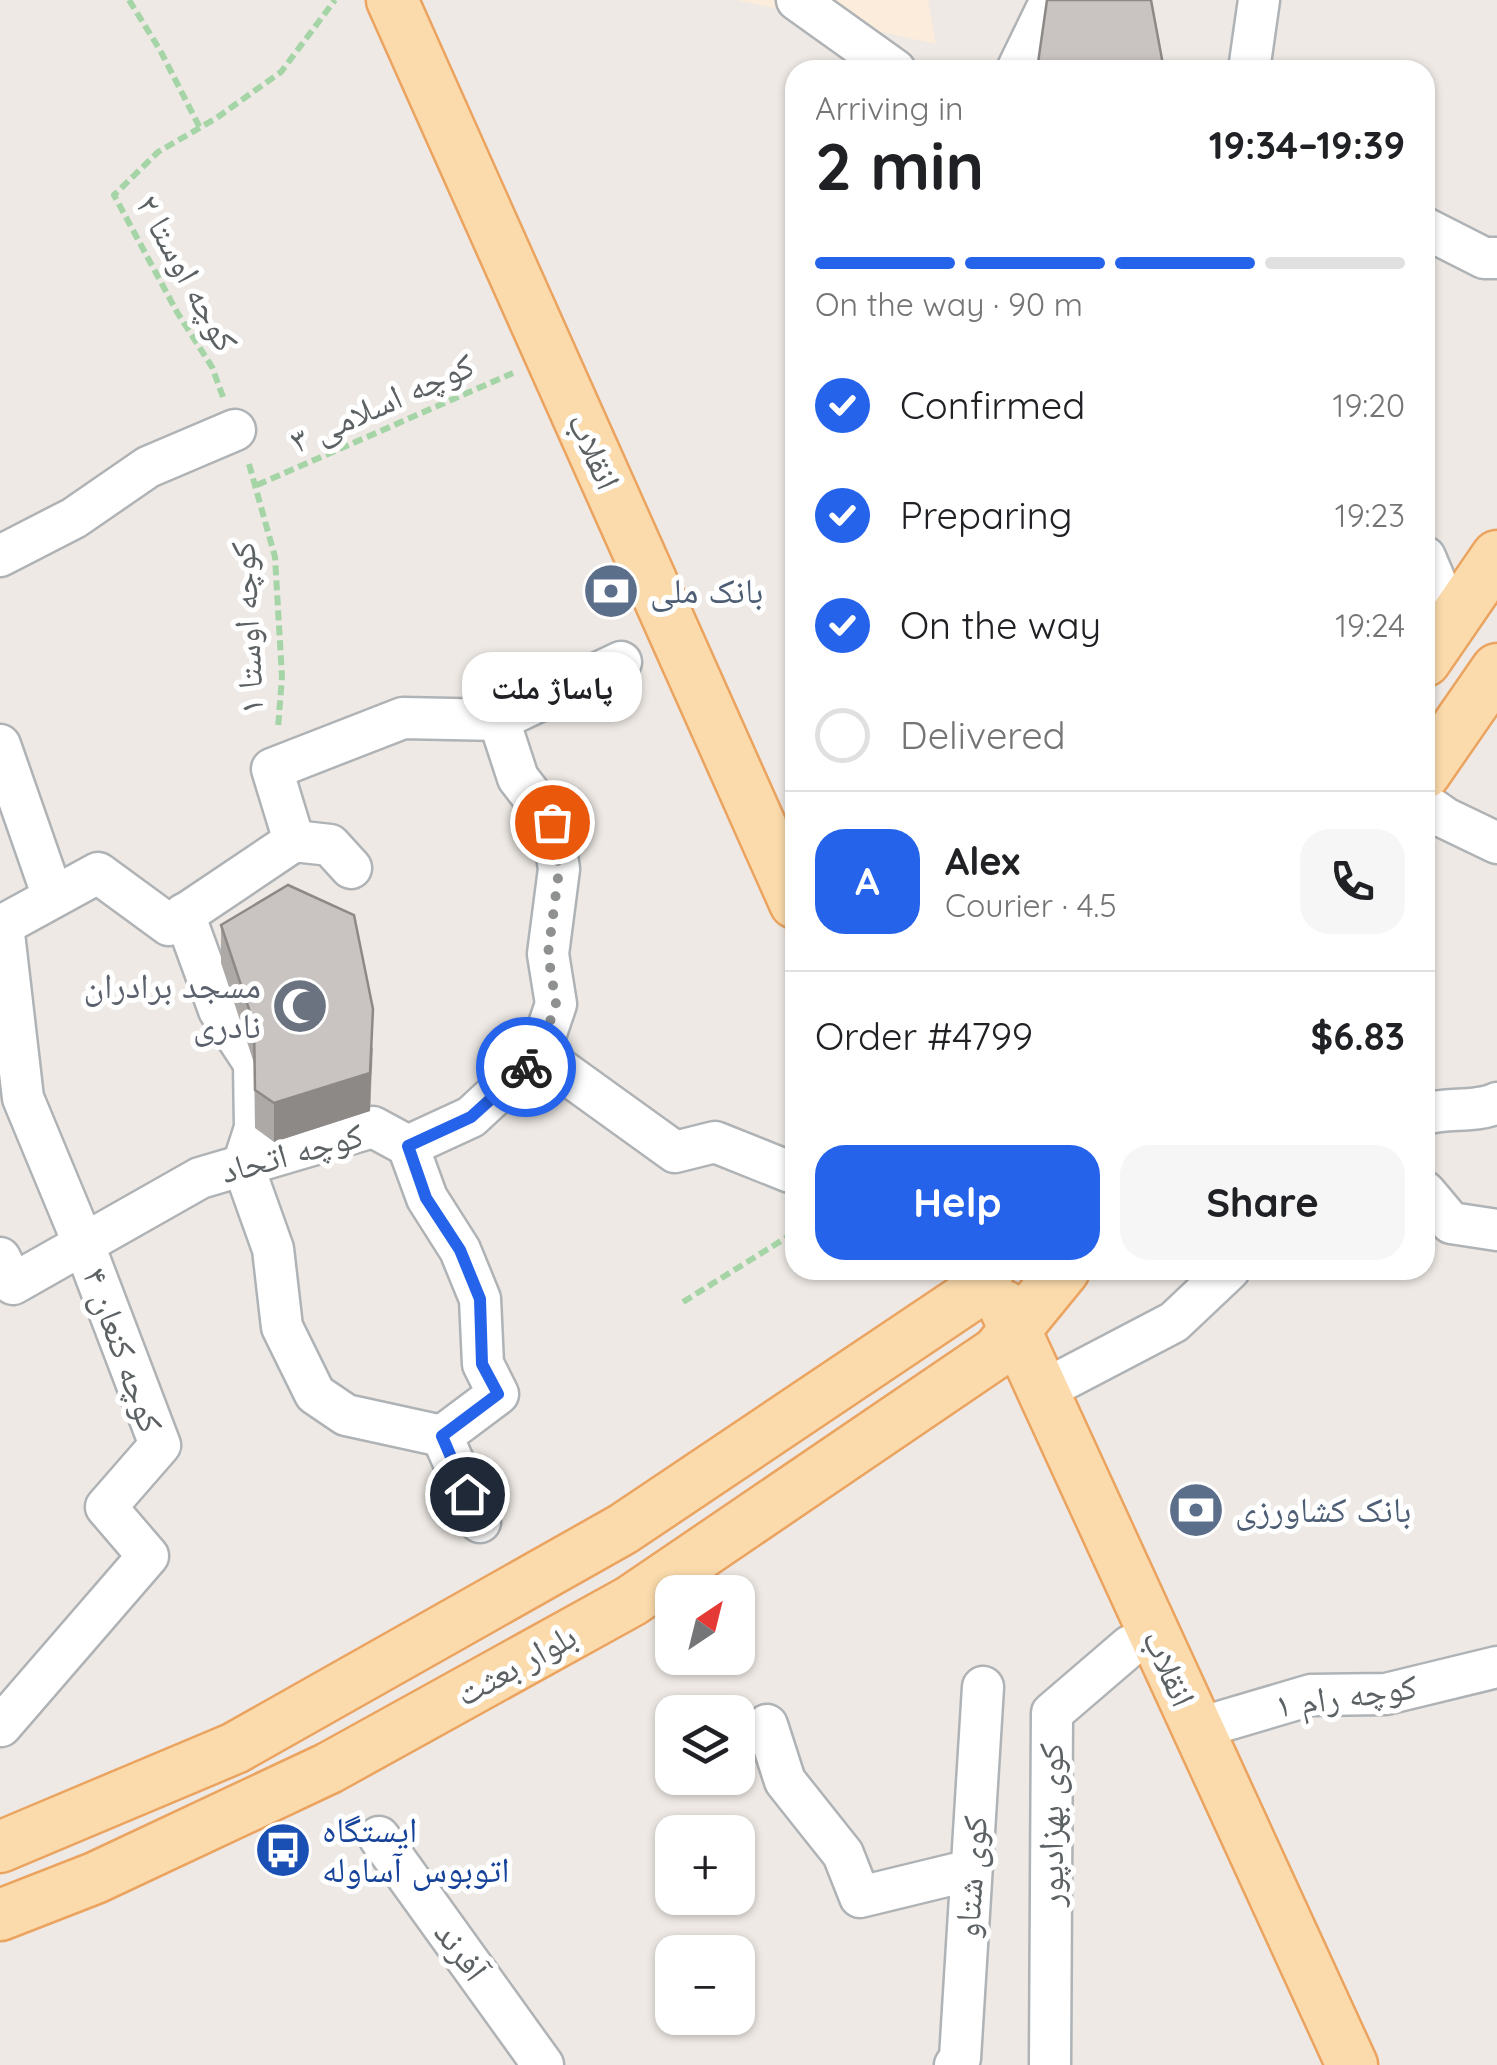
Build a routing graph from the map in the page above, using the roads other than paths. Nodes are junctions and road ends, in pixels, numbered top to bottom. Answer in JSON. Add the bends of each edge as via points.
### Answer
{"nodes":[{"id":1,"x":392,"y":0,"type":"edge"},
{"id":2,"x":426,"y":0,"type":"edge"},
{"id":3,"x":797,"y":0,"type":"edge"},
{"id":4,"x":1051,"y":0,"type":"edge"},
{"id":5,"x":1259,"y":0,"type":"edge"},
{"id":6,"x":881,"y":60,"type":"edge"},
{"id":7,"x":1022,"y":60,"type":"edge"},
{"id":8,"x":1250,"y":60,"type":"edge"},
{"id":9,"x":1435,"y":233,"type":"edge"},
{"id":10,"x":1497,"y":258,"type":"edge"},
{"id":11,"x":235,"y":430,"type":"road end"},
{"id":12,"x":0,"y":556,"type":"edge"},
{"id":13,"x":1497,"y":556,"type":"edge"},
{"id":14,"x":1438,"y":641,"type":"edge"},
{"id":15,"x":1497,"y":654,"type":"edge"},
{"id":16,"x":621,"y":662,"type":"dead end"},
{"id":17,"x":1497,"y":669,"type":"edge"},
{"id":18,"x":498,"y":720,"type":"junction"},
{"id":19,"x":0,"y":745,"type":"edge"},
{"id":20,"x":1435,"y":759,"type":"edge"},
{"id":21,"x":785,"y":806,"type":"edge"},
{"id":22,"x":1435,"y":811,"type":"edge"},
{"id":23,"x":294,"y":841,"type":"junction"},
{"id":24,"x":1497,"y":843,"type":"edge"},
{"id":25,"x":351,"y":868,"type":"dead end"},
{"id":26,"x":785,"y":880,"type":"edge"},
{"id":27,"x":54,"y":898,"type":"junction"},
{"id":28,"x":184,"y":914,"type":"junction"},
{"id":29,"x":1,"y":922,"type":"edge"},
{"id":30,"x":539,"y":1054,"type":"junction"},
{"id":31,"x":1497,"y":1104,"type":"edge"},
{"id":32,"x":1435,"y":1111,"type":"edge"},
{"id":33,"x":408,"y":1146,"type":"junction"},
{"id":34,"x":243,"y":1165,"type":"junction"},
{"id":35,"x":785,"y":1170,"type":"edge"},
{"id":36,"x":1435,"y":1204,"type":"edge"},
{"id":37,"x":1497,"y":1230,"type":"edge"},
{"id":38,"x":84,"y":1245,"type":"junction"},
{"id":39,"x":0,"y":1258,"type":"edge"},
{"id":40,"x":972,"y":1280,"type":"edge"},
{"id":41,"x":981,"y":1280,"type":"edge"},
{"id":42,"x":1056,"y":1280,"type":"edge"},
{"id":43,"x":1218,"y":1280,"type":"edge"},
{"id":44,"x":1006,"y":1342,"type":"junction"},
{"id":45,"x":1044,"y":1390,"type":"junction"},
{"id":46,"x":442,"y":1436,"type":"junction"},
{"id":47,"x":480,"y":1522,"type":"dead end"},
{"id":48,"x":1142,"y":1642,"type":"junction"},
{"id":49,"x":1497,"y":1668,"type":"edge"},
{"id":50,"x":983,"y":1687,"type":"dead end"},
{"id":51,"x":767,"y":1725,"type":"dead end"},
{"id":52,"x":1,"y":1726,"type":"edge"},
{"id":53,"x":1196,"y":1729,"type":"junction"},
{"id":54,"x":380,"y":1837,"type":"dead end"},
{"id":55,"x":0,"y":1847,"type":"edge"},
{"id":56,"x":972,"y":1870,"type":"junction"},
{"id":57,"x":0,"y":1914,"type":"edge"},
{"id":58,"x":530,"y":2060,"type":"edge"},
{"id":59,"x":955,"y":2065,"type":"edge"},
{"id":60,"x":1050,"y":2065,"type":"edge"},
{"id":61,"x":1317,"y":2065,"type":"edge"},
{"id":62,"x":1352,"y":2065,"type":"edge"}],
"edges":[{"from":1,"to":26,"type":"main road","name":"انقلاب"},
{"from":2,"to":21,"type":"main road","name":"انقلاب"},
{"from":3,"to":6,"type":"street"},
{"from":4,"to":7,"type":"street"},
{"from":5,"to":8,"type":"street"},
{"from":9,"to":10,"type":"street"},
{"from":11,"to":12,"type":"street","via":[[148,467],[74,518]]},
{"from":13,"to":14,"type":"main road"},
{"from":14,"to":15,"type":"main road"},
{"from":16,"to":18,"type":"street"},
{"from":17,"to":20,"type":"main road"},
{"from":18,"to":23,"type":"street","via":[[403,718],[272,768]]},
{"from":18,"to":30,"type":"street","via":[[518,778],[552,822],[559,870],[548,954],[556,1004]]},
{"from":19,"to":27,"type":"street"},
{"from":22,"to":24,"type":"street"},
{"from":23,"to":25,"type":"street","via":[[330,845]]},
{"from":23,"to":28,"type":"street"},
{"from":27,"to":28,"type":"street","via":[[98,873],[169,925]]},
{"from":27,"to":29,"type":"street"},
{"from":28,"to":34,"type":"street","via":[[219,1010],[254,1062],[256,1128]]},
{"from":29,"to":38,"type":"street","via":[[23,1098]]},
{"from":30,"to":33,"type":"street","name":"کوچه اتحاد","via":[[471,1117]]},
{"from":30,"to":35,"type":"street","via":[[675,1152],[715,1142]]},
{"from":31,"to":32,"type":"street"},
{"from":33,"to":34,"type":"street","name":"کوچه اتحاد","via":[[373,1128]]},
{"from":33,"to":46,"type":"street","via":[[426,1198],[460,1250],[480,1299],[482,1364],[498,1394]]},
{"from":34,"to":38,"type":"street","name":"کوچه اتحاد","via":[[200,1178]]},
{"from":34,"to":46,"type":"street","via":[[273,1249],[282,1327],[315,1394],[346,1416]]},
{"from":36,"to":37,"type":"street","via":[[1451,1222]]},
{"from":38,"to":39,"type":"street","name":"کوچه اتحاد","via":[[14,1284]]},
{"from":38,"to":52,"type":"street","name":"کوچه کنعان ۴","via":[[160,1445],[106,1507],[148,1556]]},
{"from":40,"to":55,"type":"main road","name":"بلوار بعثت","via":[[623,1529],[235,1748]]},
{"from":41,"to":44,"type":"main road","name":"انقلاب"},
{"from":42,"to":44,"type":"main road","name":"بلوار بعثت"},
{"from":43,"to":45,"type":"street","via":[[1174,1322]]},
{"from":44,"to":45,"type":"main road","name":"انقلاب"},
{"from":44,"to":48,"type":"main road","name":"انقلاب"},
{"from":44,"to":57,"type":"main road","name":"بلوار بعثت","via":[[631,1601],[329,1768],[95,1878]]},
{"from":45,"to":48,"type":"main road","name":"انقلاب"},
{"from":46,"to":47,"type":"street"},
{"from":48,"to":53,"type":"main road","name":"انقلاب"},
{"from":48,"to":60,"type":"street","name":"کوی بهزادپور","via":[[1052,1714]]},
{"from":48,"to":61,"type":"main road","name":"انقلاب"},
{"from":49,"to":53,"type":"street","name":"کوچه رام ۱","via":[[1386,1694],[1311,1694]]},
{"from":50,"to":56,"type":"street","name":"کوی شتاو"},
{"from":51,"to":56,"type":"street","via":[[785,1781],[843,1854],[860,1897]]},
{"from":53,"to":62,"type":"main road","name":"انقلاب"},
{"from":54,"to":58,"type":"street","name":"آفرند"},
{"from":56,"to":59,"type":"street","name":"کوی شتاو"}]}
